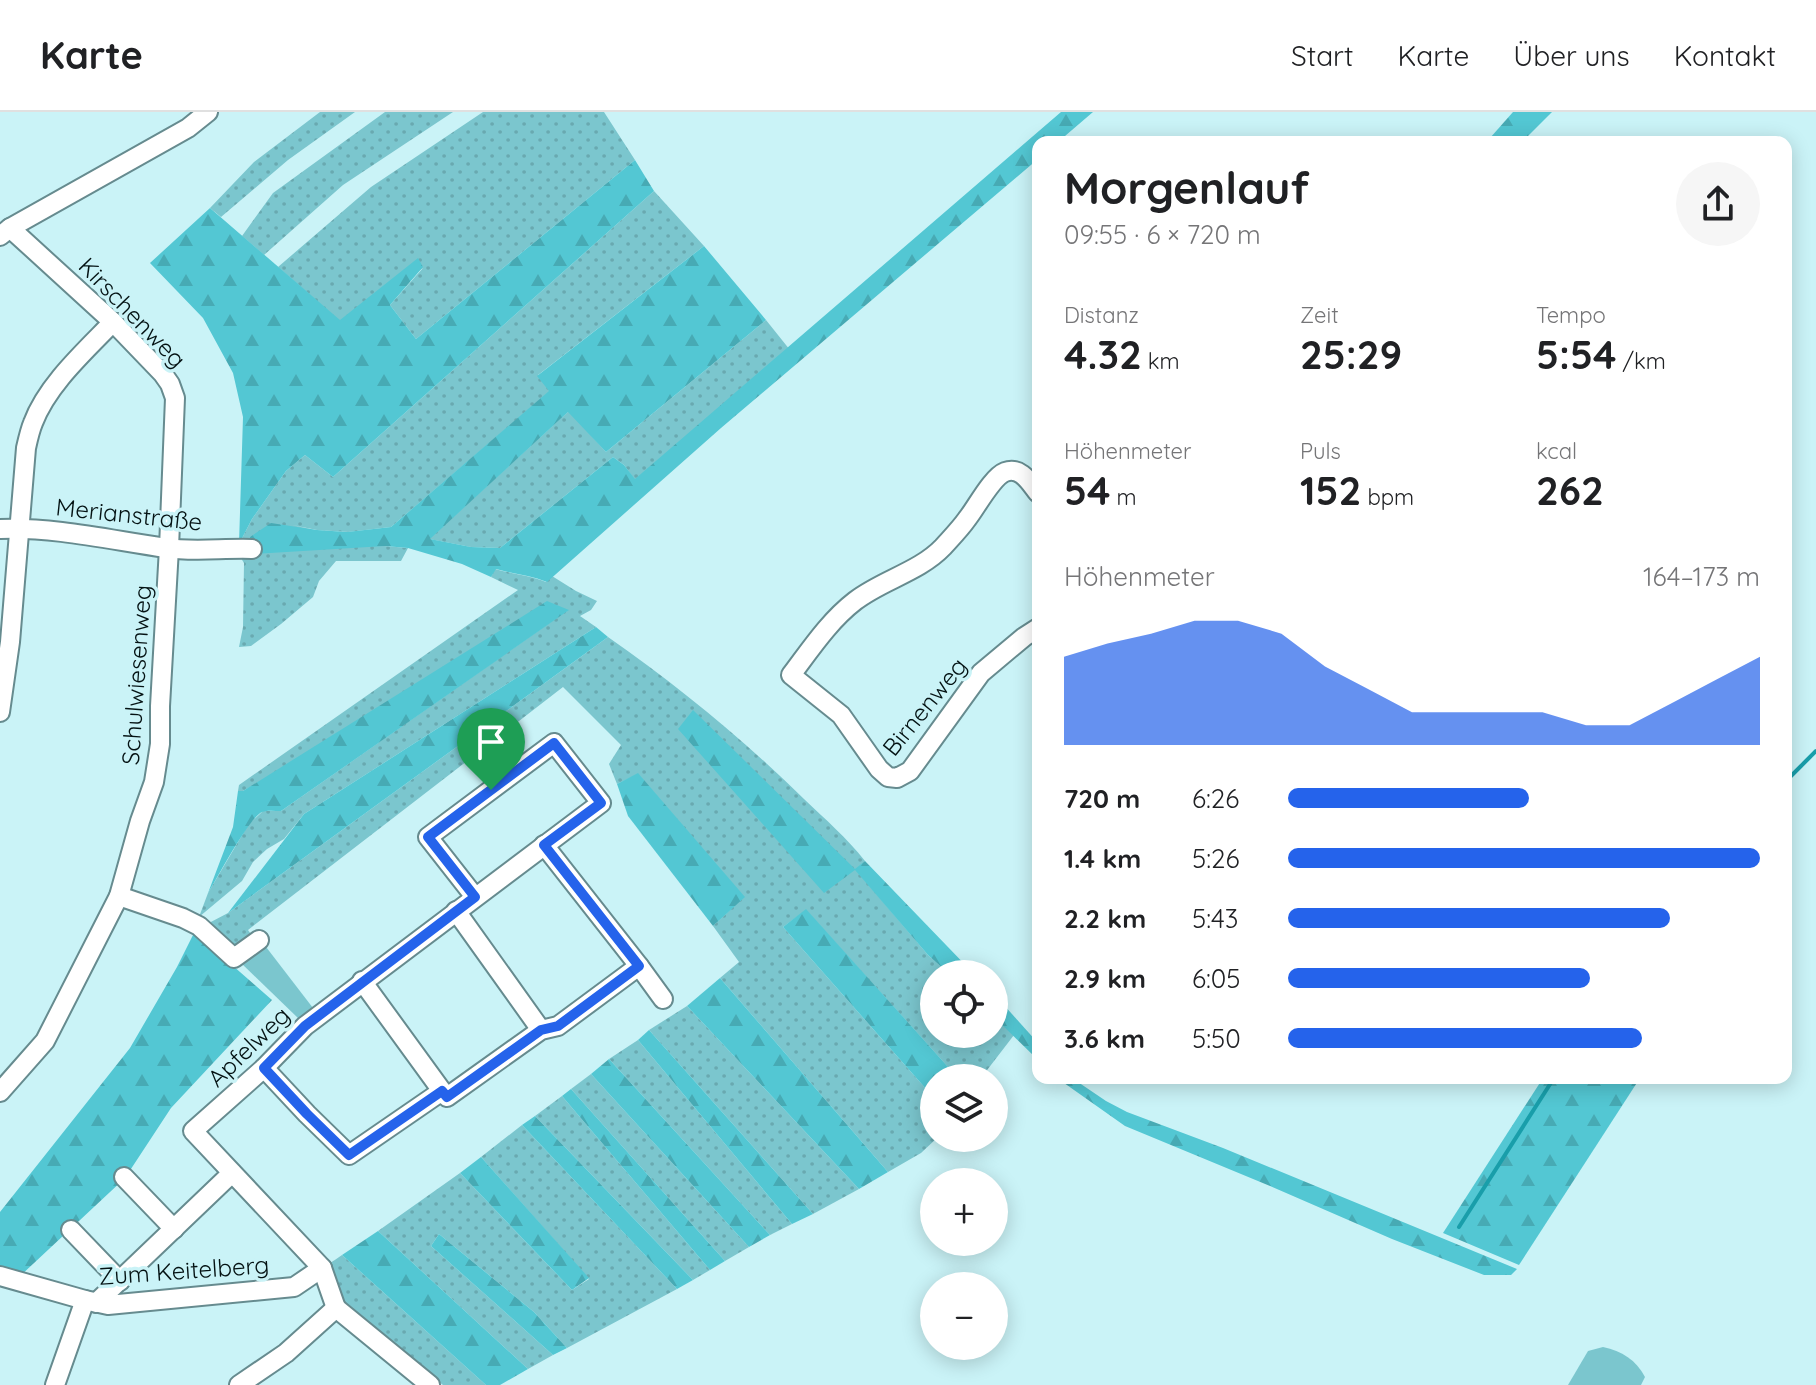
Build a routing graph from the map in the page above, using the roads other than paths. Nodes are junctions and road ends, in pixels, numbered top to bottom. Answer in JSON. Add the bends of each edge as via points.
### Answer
{"nodes":[{"id":1,"x":208,"y":112,"type":"edge"},
{"id":2,"x":5,"y":232,"type":"edge"},
{"id":3,"x":113,"y":322,"type":"junction"},
{"id":4,"x":1032,"y":485,"type":"edge"},
{"id":5,"x":9,"y":529,"type":"edge"},
{"id":6,"x":169,"y":548,"type":"junction"},
{"id":7,"x":252,"y":549,"type":"dead end"},
{"id":8,"x":1032,"y":632,"type":"edge"},
{"id":9,"x":0,"y":712,"type":"edge"},
{"id":10,"x":544,"y":845,"type":"junction"},
{"id":11,"x":119,"y":896,"type":"junction"},
{"id":12,"x":475,"y":897,"type":"junction"},
{"id":13,"x":456,"y":911,"type":"junction"},
{"id":14,"x":259,"y":940,"type":"dead end"},
{"id":15,"x":639,"y":966,"type":"junction"},
{"id":16,"x":362,"y":981,"type":"junction"},
{"id":17,"x":663,"y":999,"type":"dead end"},
{"id":18,"x":541,"y":1030,"type":"junction"},
{"id":19,"x":264,"y":1068,"type":"junction"},
{"id":20,"x":442,"y":1091,"type":"junction"},
{"id":21,"x":0,"y":1092,"type":"edge"},
{"id":22,"x":232,"y":1173,"type":"junction"},
{"id":23,"x":124,"y":1177,"type":"dead end"},
{"id":24,"x":174,"y":1229,"type":"junction"},
{"id":25,"x":71,"y":1230,"type":"dead end"},
{"id":26,"x":322,"y":1268,"type":"junction"},
{"id":27,"x":0,"y":1276,"type":"edge"},
{"id":28,"x":120,"y":1281,"type":"junction"},
{"id":29,"x":90,"y":1302,"type":"junction"},
{"id":30,"x":336,"y":1308,"type":"junction"},
{"id":31,"x":55,"y":1385,"type":"edge"},
{"id":32,"x":239,"y":1385,"type":"edge"},
{"id":33,"x":430,"y":1385,"type":"edge"}],
"edges":[{"from":1,"to":2,"type":"street"},
{"from":2,"to":3,"type":"street","name":"Kirschenweg"},
{"from":3,"to":5,"type":"street","via":[[73,363],[33,422]]},
{"from":3,"to":6,"type":"street","name":"Kirschenweg","via":[[163,374],[175,398]]},
{"from":4,"to":8,"type":"street","name":"Birnenweg","via":[[1016,471],[997,478],[940,550],[854,602],[826,628],[791,675],[841,715],[879,769],[897,778],[910,771],[981,673]]},
{"from":5,"to":6,"type":"street","name":"Merianstraße"},
{"from":5,"to":9,"type":"street","via":[[10,642]]},
{"from":6,"to":7,"type":"street","name":"Merianstraße"},
{"from":6,"to":11,"type":"street","name":"Schulwiesenweg","via":[[160,744],[154,782]]},
{"from":10,"to":12,"type":"street","name":"Apfelweg"},
{"from":10,"to":12,"type":"street","name":"Apfelweg","via":[[601,803],[554,743],[428,837]]},
{"from":10,"to":15,"type":"street"},
{"from":11,"to":14,"type":"street","via":[[199,926],[234,958]]},
{"from":11,"to":21,"type":"street","name":"Schulwiesenweg","via":[[45,1041]]},
{"from":12,"to":13,"type":"street","name":"Apfelweg"},
{"from":13,"to":16,"type":"street","name":"Apfelweg"},
{"from":13,"to":18,"type":"street"},
{"from":15,"to":17,"type":"street"},
{"from":15,"to":18,"type":"street","via":[[558,1026]]},
{"from":16,"to":19,"type":"street","name":"Apfelweg","via":[[305,1026]]},
{"from":16,"to":20,"type":"street"},
{"from":18,"to":20,"type":"street","via":[[447,1097]]},
{"from":19,"to":20,"type":"street","via":[[349,1155]]},
{"from":19,"to":22,"type":"street","name":"Apfelweg","via":[[193,1131]]},
{"from":22,"to":24,"type":"street"},
{"from":22,"to":26,"type":"street","name":"Apfelweg"},
{"from":23,"to":24,"type":"street"},
{"from":24,"to":28,"type":"street"},
{"from":25,"to":28,"type":"street"},
{"from":26,"to":29,"type":"street","name":"Zum Keitelberg","via":[[294,1287],[137,1303]]},
{"from":26,"to":30,"type":"street","name":"Apfelweg"},
{"from":27,"to":29,"type":"street","name":"Zum Keitelberg"},
{"from":28,"to":29,"type":"street"},
{"from":29,"to":31,"type":"street"},
{"from":30,"to":32,"type":"street","via":[[286,1353]]},
{"from":30,"to":33,"type":"street"}]}
